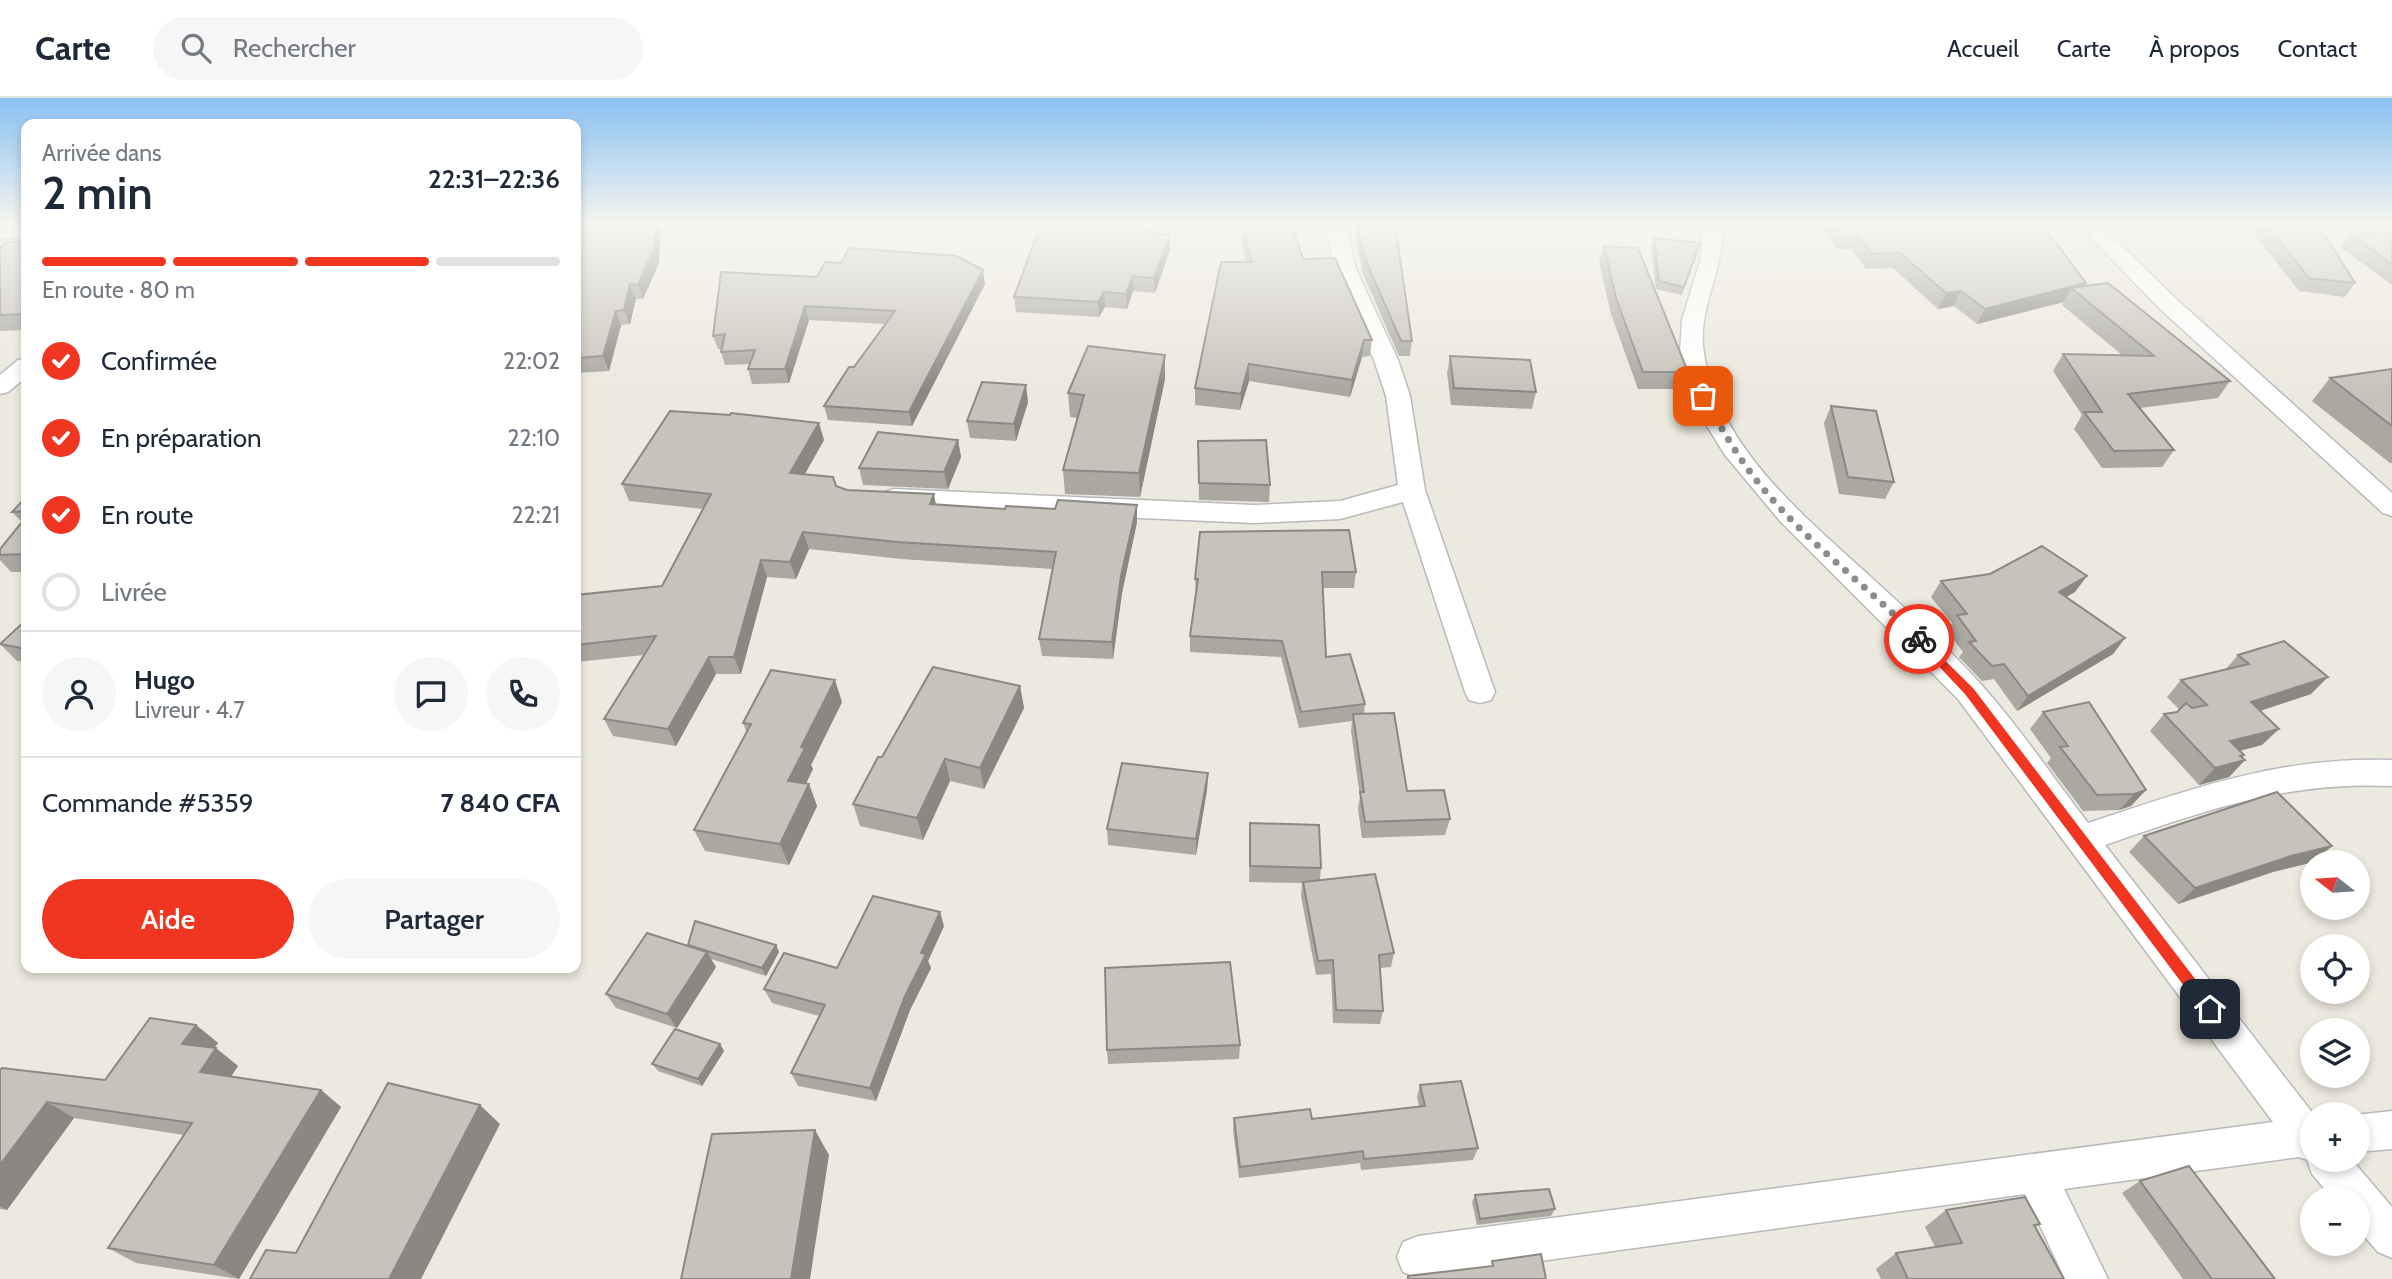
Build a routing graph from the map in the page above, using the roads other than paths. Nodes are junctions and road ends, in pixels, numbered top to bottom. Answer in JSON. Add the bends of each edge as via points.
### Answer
{"nodes":[{"id":1,"x":1350,"y":279,"type":"edge"},
{"id":2,"x":1705,"y":279,"type":"edge"},
{"id":3,"x":2143,"y":279,"type":"edge"},
{"id":4,"x":21,"y":369,"type":"edge"},
{"id":5,"x":0,"y":387,"type":"edge"},
{"id":6,"x":1412,"y":490,"type":"junction"},
{"id":7,"x":865,"y":496,"type":"edge"},
{"id":8,"x":2392,"y":507,"type":"edge"},
{"id":9,"x":1480,"y":692,"type":"dead end"},
{"id":10,"x":2392,"y":773,"type":"edge"},
{"id":11,"x":2082,"y":839,"type":"junction"},
{"id":12,"x":2300,"y":1126,"type":"edge"},
{"id":13,"x":2392,"y":1130,"type":"edge"},
{"id":14,"x":2370,"y":1132,"type":"edge"},
{"id":15,"x":2300,"y":1146,"type":"edge"},
{"id":16,"x":2337,"y":1172,"type":"edge"},
{"id":17,"x":2036,"y":1174,"type":"junction"},
{"id":18,"x":2392,"y":1238,"type":"edge"},
{"id":19,"x":1418,"y":1257,"type":"dead end"},
{"id":20,"x":2087,"y":1279,"type":"edge"}],
"edges":[{"from":1,"to":6,"type":"street","via":[[1398,396]]},
{"from":2,"to":11,"type":"street","via":[[1691,323],[1692,354],[1703,396],[1731,444],[1786,514],[1969,691]]},
{"from":3,"to":8,"type":"street"},
{"from":4,"to":5,"type":"street"},
{"from":6,"to":7,"type":"street","via":[[1340,510],[1254,514]]},
{"from":6,"to":9,"type":"street"},
{"from":10,"to":11,"type":"street","via":[[2313,774],[2233,790]]},
{"from":11,"to":12,"type":"street"},
{"from":13,"to":14,"type":"street"},
{"from":15,"to":17,"type":"street"},
{"from":16,"to":18,"type":"street"},
{"from":17,"to":19,"type":"street"},
{"from":17,"to":20,"type":"street"}]}
